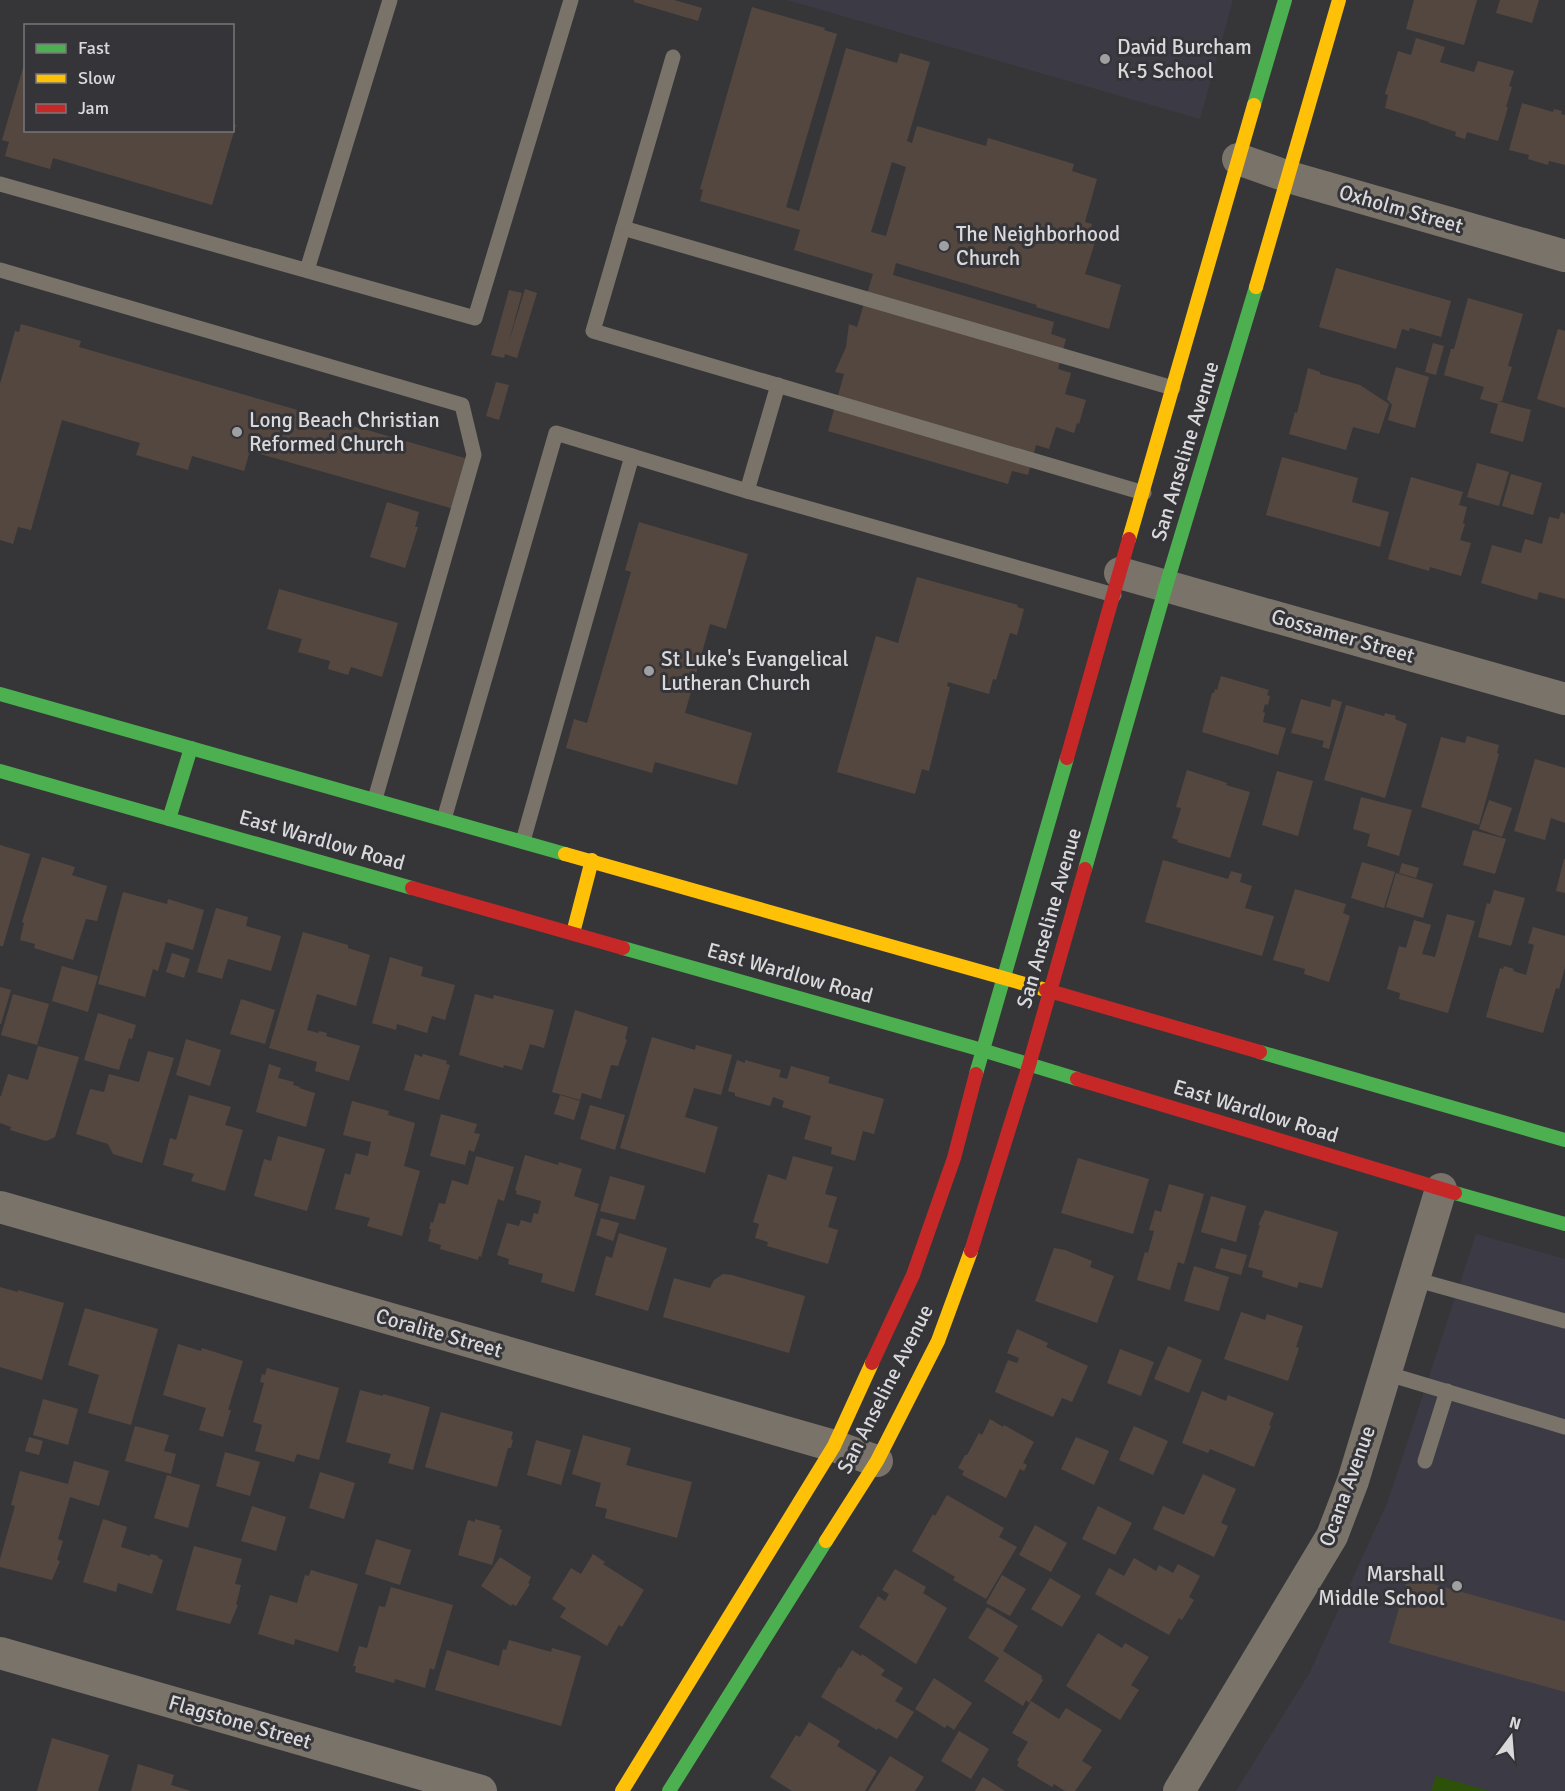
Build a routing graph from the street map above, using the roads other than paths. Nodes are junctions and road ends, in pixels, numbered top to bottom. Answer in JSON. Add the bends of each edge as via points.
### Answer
{"nodes":[{"id":1,"x":390,"y":0,"type":"edge"},
{"id":2,"x":571,"y":0,"type":"edge"},
{"id":3,"x":1285,"y":0,"type":"edge"},
{"id":4,"x":1339,"y":0,"type":"edge"},
{"id":5,"x":673,"y":57,"type":"dead end"},
{"id":6,"x":1238,"y":159,"type":"junction"},
{"id":7,"x":1289,"y":177,"type":"junction"},
{"id":8,"x":0,"y":184,"type":"edge"},
{"id":9,"x":623,"y":228,"type":"junction"},
{"id":10,"x":1565,"y":256,"type":"edge"},
{"id":11,"x":0,"y":270,"type":"edge"},
{"id":12,"x":307,"y":270,"type":"junction"},
{"id":13,"x":778,"y":385,"type":"junction"},
{"id":14,"x":1173,"y":388,"type":"junction"},
{"id":15,"x":632,"y":456,"type":"junction"},
{"id":16,"x":747,"y":491,"type":"junction"},
{"id":17,"x":1144,"y":492,"type":"junction"},
{"id":18,"x":1117,"y":584,"type":"junction"},
{"id":19,"x":1166,"y":586,"type":"junction"},
{"id":20,"x":0,"y":694,"type":"edge"},
{"id":21,"x":1565,"y":699,"type":"edge"},
{"id":22,"x":191,"y":748,"type":"junction"},
{"id":23,"x":0,"y":771,"type":"edge"},
{"id":24,"x":375,"y":799,"type":"junction"},
{"id":25,"x":169,"y":819,"type":"junction"},
{"id":26,"x":444,"y":819,"type":"junction"},
{"id":27,"x":523,"y":841,"type":"junction"},
{"id":28,"x":592,"y":860,"type":"junction"},
{"id":29,"x":573,"y":933,"type":"junction"},
{"id":30,"x":1004,"y":978,"type":"junction"},
{"id":31,"x":1050,"y":991,"type":"junction"},
{"id":32,"x":982,"y":1050,"type":"junction"},
{"id":33,"x":1029,"y":1065,"type":"junction"},
{"id":34,"x":1565,"y":1140,"type":"edge"},
{"id":35,"x":1441,"y":1189,"type":"junction"},
{"id":36,"x":0,"y":1207,"type":"edge"},
{"id":37,"x":1565,"y":1224,"type":"edge"},
{"id":38,"x":1414,"y":1280,"type":"junction"},
{"id":39,"x":1565,"y":1321,"type":"edge"},
{"id":40,"x":1385,"y":1373,"type":"junction"},
{"id":41,"x":1447,"y":1391,"type":"junction"},
{"id":42,"x":1565,"y":1426,"type":"edge"},
{"id":43,"x":834,"y":1446,"type":"junction"},
{"id":44,"x":877,"y":1461,"type":"junction"},
{"id":45,"x":1425,"y":1461,"type":"dead end"},
{"id":46,"x":1,"y":1659,"type":"edge"},
{"id":47,"x":481,"y":1791,"type":"edge"},
{"id":48,"x":622,"y":1791,"type":"edge"},
{"id":49,"x":669,"y":1791,"type":"edge"},
{"id":50,"x":1179,"y":1791,"type":"edge"}],
"edges":[{"from":1,"to":12,"type":"lane"},
{"from":2,"to":12,"type":"lane","via":[[475,318]]},
{"from":3,"to":6,"type":"street","name":"San Anseline Avenue"},
{"from":4,"to":7,"type":"street","name":"San Anseline Avenue"},
{"from":5,"to":9,"type":"lane"},
{"from":6,"to":7,"type":"street","name":"Oxholm Street"},
{"from":6,"to":14,"type":"street","name":"San Anseline Avenue"},
{"from":7,"to":10,"type":"street","name":"Oxholm Street"},
{"from":7,"to":19,"type":"street","name":"San Anseline Avenue"},
{"from":8,"to":12,"type":"lane"},
{"from":9,"to":13,"type":"lane","via":[[594,331]]},
{"from":9,"to":14,"type":"lane"},
{"from":11,"to":24,"type":"lane","via":[[462,405],[474,455]]},
{"from":13,"to":16,"type":"lane"},
{"from":13,"to":17,"type":"lane"},
{"from":14,"to":17,"type":"street","name":"San Anseline Avenue"},
{"from":15,"to":16,"type":"lane"},
{"from":15,"to":26,"type":"lane","via":[[556,433]]},
{"from":15,"to":27,"type":"lane"},
{"from":16,"to":18,"type":"lane"},
{"from":17,"to":18,"type":"street","name":"San Anseline Avenue"},
{"from":18,"to":19,"type":"street","name":"Gossamer Street"},
{"from":18,"to":30,"type":"street","name":"San Anseline Avenue"},
{"from":19,"to":21,"type":"street","name":"Gossamer Street"},
{"from":19,"to":31,"type":"street","name":"San Anseline Avenue"},
{"from":20,"to":22,"type":"street"},
{"from":22,"to":24,"type":"street"},
{"from":22,"to":25,"type":"street"},
{"from":23,"to":25,"type":"street","name":"East Wardlow Road"},
{"from":24,"to":26,"type":"street"},
{"from":25,"to":29,"type":"street","name":"East Wardlow Road"},
{"from":26,"to":27,"type":"street"},
{"from":27,"to":28,"type":"street"},
{"from":28,"to":29,"type":"street"},
{"from":28,"to":30,"type":"street"},
{"from":29,"to":32,"type":"street","name":"East Wardlow Road"},
{"from":30,"to":31,"type":"street"},
{"from":30,"to":32,"type":"street","name":"San Anseline Avenue"},
{"from":31,"to":33,"type":"street","name":"San Anseline Avenue"},
{"from":31,"to":34,"type":"street"},
{"from":32,"to":33,"type":"street","name":"East Wardlow Road"},
{"from":32,"to":43,"type":"street","name":"San Anseline Avenue","via":[[954,1158],[913,1275]]},
{"from":33,"to":35,"type":"street","name":"East Wardlow Road"},
{"from":33,"to":44,"type":"street","name":"San Anseline Avenue","via":[[980,1225],[938,1341]]},
{"from":35,"to":37,"type":"street","name":"East Wardlow Road"},
{"from":35,"to":38,"type":"street","name":"Ocana Avenue"},
{"from":36,"to":43,"type":"street","name":"Coralite Street"},
{"from":38,"to":39,"type":"lane"},
{"from":38,"to":40,"type":"street","name":"Ocana Avenue"},
{"from":40,"to":41,"type":"lane"},
{"from":40,"to":50,"type":"street","name":"Ocana Avenue","via":[[1332,1536]]},
{"from":41,"to":42,"type":"lane"},
{"from":41,"to":45,"type":"lane"},
{"from":43,"to":44,"type":"street","name":"Coralite Street"},
{"from":43,"to":48,"type":"street","name":"San Anseline Avenue"},
{"from":44,"to":49,"type":"street","name":"San Anseline Avenue"},
{"from":46,"to":47,"type":"street","name":"Flagstone Street"}]}
